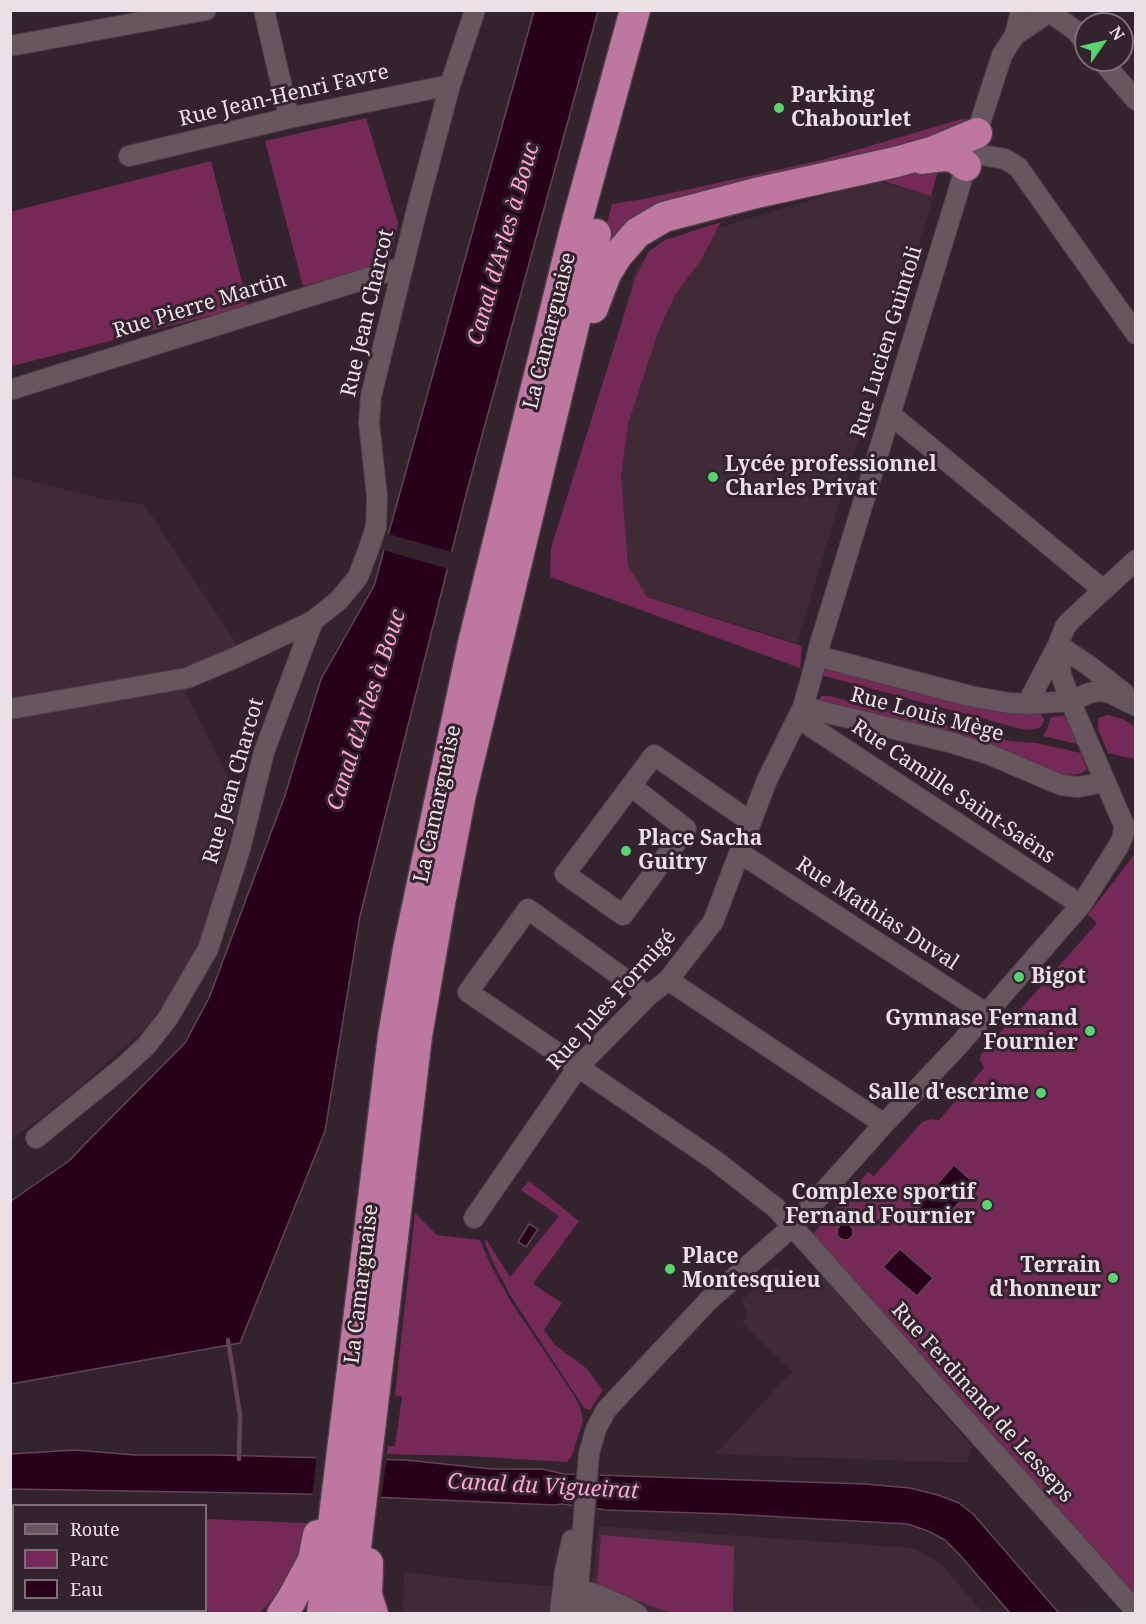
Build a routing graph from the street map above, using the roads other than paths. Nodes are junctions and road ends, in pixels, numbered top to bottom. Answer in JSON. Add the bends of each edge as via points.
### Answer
{"nodes":[{"id":1,"x":206,"y":10,"type":"edge"},
{"id":2,"x":264,"y":10,"type":"edge"},
{"id":3,"x":475,"y":10,"type":"edge"},
{"id":4,"x":635,"y":10,"type":"edge"},
{"id":5,"x":654,"y":10,"type":"edge"},
{"id":6,"x":1020,"y":10,"type":"edge"},
{"id":7,"x":1054,"y":12,"type":"edge"},
{"id":8,"x":1074,"y":31,"type":"edge"},
{"id":9,"x":1015,"y":34,"type":"junction"},
{"id":10,"x":10,"y":46,"type":"edge"},
{"id":11,"x":1112,"y":72,"type":"edge"},
{"id":12,"x":450,"y":85,"type":"junction"},
{"id":13,"x":1136,"y":100,"type":"edge"},
{"id":14,"x":289,"y":118,"type":"junction"},
{"id":15,"x":971,"y":151,"type":"junction"},
{"id":16,"x":129,"y":156,"type":"dead end"},
{"id":17,"x":403,"y":267,"type":"junction"},
{"id":18,"x":1136,"y":334,"type":"edge"},
{"id":19,"x":10,"y":390,"type":"edge"},
{"id":20,"x":890,"y":414,"type":"junction"},
{"id":21,"x":523,"y":535,"type":"junction"},
{"id":22,"x":1136,"y":560,"type":"edge"},
{"id":23,"x":1102,"y":590,"type":"junction"},
{"id":24,"x":313,"y":621,"type":"junction"},
{"id":25,"x":1058,"y":645,"type":"junction"},
{"id":26,"x":816,"y":662,"type":"junction"},
{"id":27,"x":1071,"y":701,"type":"junction"},
{"id":28,"x":1027,"y":704,"type":"junction"},
{"id":29,"x":1136,"y":704,"type":"edge"},
{"id":30,"x":10,"y":709,"type":"edge"},
{"id":31,"x":801,"y":713,"type":"junction"},
{"id":32,"x":1106,"y":782,"type":"junction"},
{"id":33,"x":631,"y":786,"type":"junction"},
{"id":34,"x":752,"y":822,"type":"junction"},
{"id":35,"x":1130,"y":828,"type":"edge"},
{"id":36,"x":740,"y":853,"type":"junction"},
{"id":37,"x":1081,"y":905,"type":"junction"},
{"id":38,"x":668,"y":980,"type":"junction"},
{"id":39,"x":648,"y":996,"type":"junction"},
{"id":40,"x":987,"y":1014,"type":"junction"},
{"id":41,"x":579,"y":1067,"type":"junction"},
{"id":42,"x":884,"y":1124,"type":"junction"},
{"id":43,"x":36,"y":1138,"type":"dead end"},
{"id":44,"x":474,"y":1218,"type":"dead end"},
{"id":45,"x":793,"y":1226,"type":"junction"},
{"id":46,"x":373,"y":1298,"type":"junction"},
{"id":47,"x":355,"y":1444,"type":"junction"},
{"id":48,"x":346,"y":1514,"type":"junction"},
{"id":49,"x":584,"y":1519,"type":"junction"},
{"id":50,"x":572,"y":1607,"type":"edge"},
{"id":51,"x":1136,"y":1611,"type":"edge"},
{"id":52,"x":282,"y":1614,"type":"edge"},
{"id":53,"x":322,"y":1614,"type":"edge"},
{"id":54,"x":348,"y":1614,"type":"edge"},
{"id":55,"x":373,"y":1614,"type":"edge"},
{"id":56,"x":616,"y":1614,"type":"edge"},
{"id":57,"x":637,"y":1614,"type":"edge"}],
"edges":[{"from":1,"to":10,"type":"street"},
{"from":2,"to":14,"type":"street"},
{"from":3,"to":12,"type":"street","name":"Rue Jean Charcot"},
{"from":4,"to":46,"type":"highway","name":"La Camarguaise","via":[[476,631],[430,840],[393,1036]]},
{"from":5,"to":21,"type":"highway","name":"La Camarguaise"},
{"from":6,"to":9,"type":"street","name":"Rue Lucien Guintoli"},
{"from":7,"to":8,"type":"street"},
{"from":7,"to":9,"type":"street","name":"Rue Lucien Guintoli"},
{"from":9,"to":15,"type":"street","name":"Rue Lucien Guintoli","via":[[1002,55]]},
{"from":11,"to":13,"type":"street"},
{"from":12,"to":14,"type":"street","name":"Rue Jean-Henri Favre"},
{"from":12,"to":17,"type":"street","name":"Rue Jean Charcot"},
{"from":14,"to":16,"type":"street","name":"Rue Jean-Henri Favre"},
{"from":15,"to":18,"type":"street","via":[[1005,159],[1018,167]]},
{"from":15,"to":20,"type":"street","name":"Rue Lucien Guintoli"},
{"from":15,"to":21,"type":"highway","via":[[931,152],[756,192],[664,217],[637,233],[606,274],[579,348]]},
{"from":17,"to":19,"type":"street","name":"Rue Pierre Martin"},
{"from":17,"to":24,"type":"street","name":"Rue Jean Charcot","via":[[371,396],[369,423],[377,496],[376,527],[358,577],[339,600]]},
{"from":20,"to":23,"type":"street"},
{"from":20,"to":26,"type":"street","name":"Rue Lucien Guintoli"},
{"from":21,"to":46,"type":"highway","name":"La Camarguaise","via":[[461,794],[438,909]]},
{"from":22,"to":23,"type":"street"},
{"from":23,"to":25,"type":"street","via":[[1065,627]]},
{"from":24,"to":30,"type":"street","via":[[187,678]]},
{"from":24,"to":43,"type":"street","name":"Rue Jean Charcot","via":[[264,752],[240,849],[208,949],[168,1018],[146,1046]]},
{"from":25,"to":27,"type":"street","via":[[1061,675]]},
{"from":25,"to":28,"type":"street"},
{"from":25,"to":29,"type":"street"},
{"from":26,"to":28,"type":"street","via":[[970,696]]},
{"from":26,"to":31,"type":"street","name":"Rue Jules Formigé"},
{"from":27,"to":28,"type":"street"},
{"from":27,"to":29,"type":"street","via":[[1106,691]]},
{"from":27,"to":32,"type":"street"},
{"from":31,"to":32,"type":"street","name":"Rue Louis Mège","via":[[988,753],[1061,785],[1078,787]]},
{"from":31,"to":34,"type":"street","name":"Rue Jules Formigé","via":[[767,780]]},
{"from":31,"to":37,"type":"street","name":"Rue Camille Saint-Saëns"},
{"from":32,"to":35,"type":"street"},
{"from":33,"to":33,"type":"street","via":[[686,829],[623,915],[565,874]]},
{"from":33,"to":34,"type":"street","via":[[654,755]]},
{"from":34,"to":36,"type":"street","name":"Rue Jules Formigé"},
{"from":35,"to":37,"type":"street"},
{"from":36,"to":38,"type":"street","name":"Rue Jules Formigé","via":[[713,922]]},
{"from":36,"to":40,"type":"street","name":"Rue Mathias Duval"},
{"from":37,"to":40,"type":"street"},
{"from":38,"to":39,"type":"street","name":"Rue Jules Formigé"},
{"from":38,"to":42,"type":"street"},
{"from":39,"to":41,"type":"street","name":"Rue Jules Formigé"},
{"from":39,"to":41,"type":"street","name":"Rue Ferdinand de Lesseps","via":[[528,909],[468,992]]},
{"from":40,"to":42,"type":"street"},
{"from":41,"to":44,"type":"street","name":"Rue Jules Formigé"},
{"from":41,"to":45,"type":"street","name":"Rue Ferdinand de Lesseps","via":[[712,1159],[776,1208]]},
{"from":42,"to":45,"type":"street"},
{"from":45,"to":49,"type":"street","via":[[708,1301],[606,1410],[589,1453]]},
{"from":45,"to":51,"type":"street","name":"Rue Ferdinand de Lesseps"},
{"from":46,"to":47,"type":"highway","name":"La Camarguaise"},
{"from":47,"to":48,"type":"highway"},
{"from":47,"to":48,"type":"highway"},
{"from":48,"to":52,"type":"highway"},
{"from":48,"to":53,"type":"highway"},
{"from":48,"to":54,"type":"highway"},
{"from":48,"to":55,"type":"highway"},
{"from":49,"to":50,"type":"street"},
{"from":49,"to":50,"type":"street","via":[[573,1538],[565,1571]]},
{"from":50,"to":56,"type":"street"},
{"from":50,"to":57,"type":"street","via":[[595,1594]]}]}
